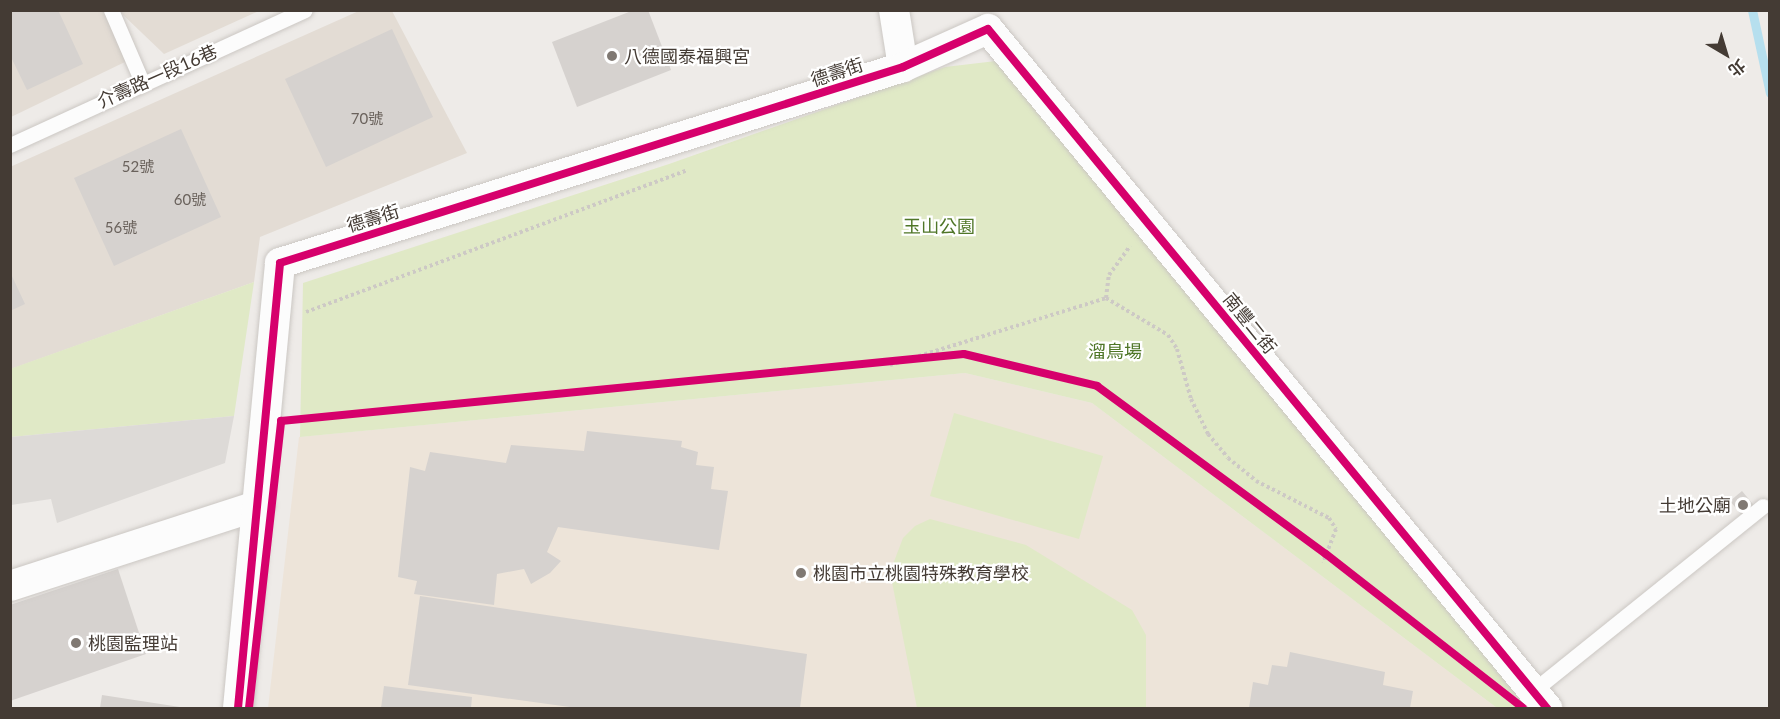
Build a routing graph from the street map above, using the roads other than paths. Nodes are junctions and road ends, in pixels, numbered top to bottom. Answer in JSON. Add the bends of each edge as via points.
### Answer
{"nodes":[{"id":1,"x":111,"y":10,"type":"edge"},
{"id":2,"x":305,"y":10,"type":"edge"},
{"id":3,"x":894,"y":10,"type":"edge"},
{"id":4,"x":903,"y":67,"type":"junction"},
{"id":5,"x":142,"y":82,"type":"junction"},
{"id":6,"x":10,"y":145,"type":"edge"},
{"id":7,"x":259,"y":505,"type":"junction"},
{"id":8,"x":1763,"y":506,"type":"dead end"},
{"id":9,"x":10,"y":586,"type":"edge"},
{"id":10,"x":1540,"y":700,"type":"edge"},
{"id":11,"x":238,"y":708,"type":"edge"}],
"edges":[{"from":1,"to":5,"type":"lane"},
{"from":2,"to":5,"type":"lane","name":"介壽路一段16巷"},
{"from":3,"to":4,"type":"street"},
{"from":4,"to":7,"type":"street","name":"德壽街","via":[[280,263]]},
{"from":4,"to":10,"type":"street","name":"南豐二街","via":[[988,29]]},
{"from":5,"to":6,"type":"lane","name":"介壽路一段16巷"},
{"from":7,"to":9,"type":"street"},
{"from":7,"to":11,"type":"street","name":"德壽街"},
{"from":8,"to":10,"type":"lane"}]}
